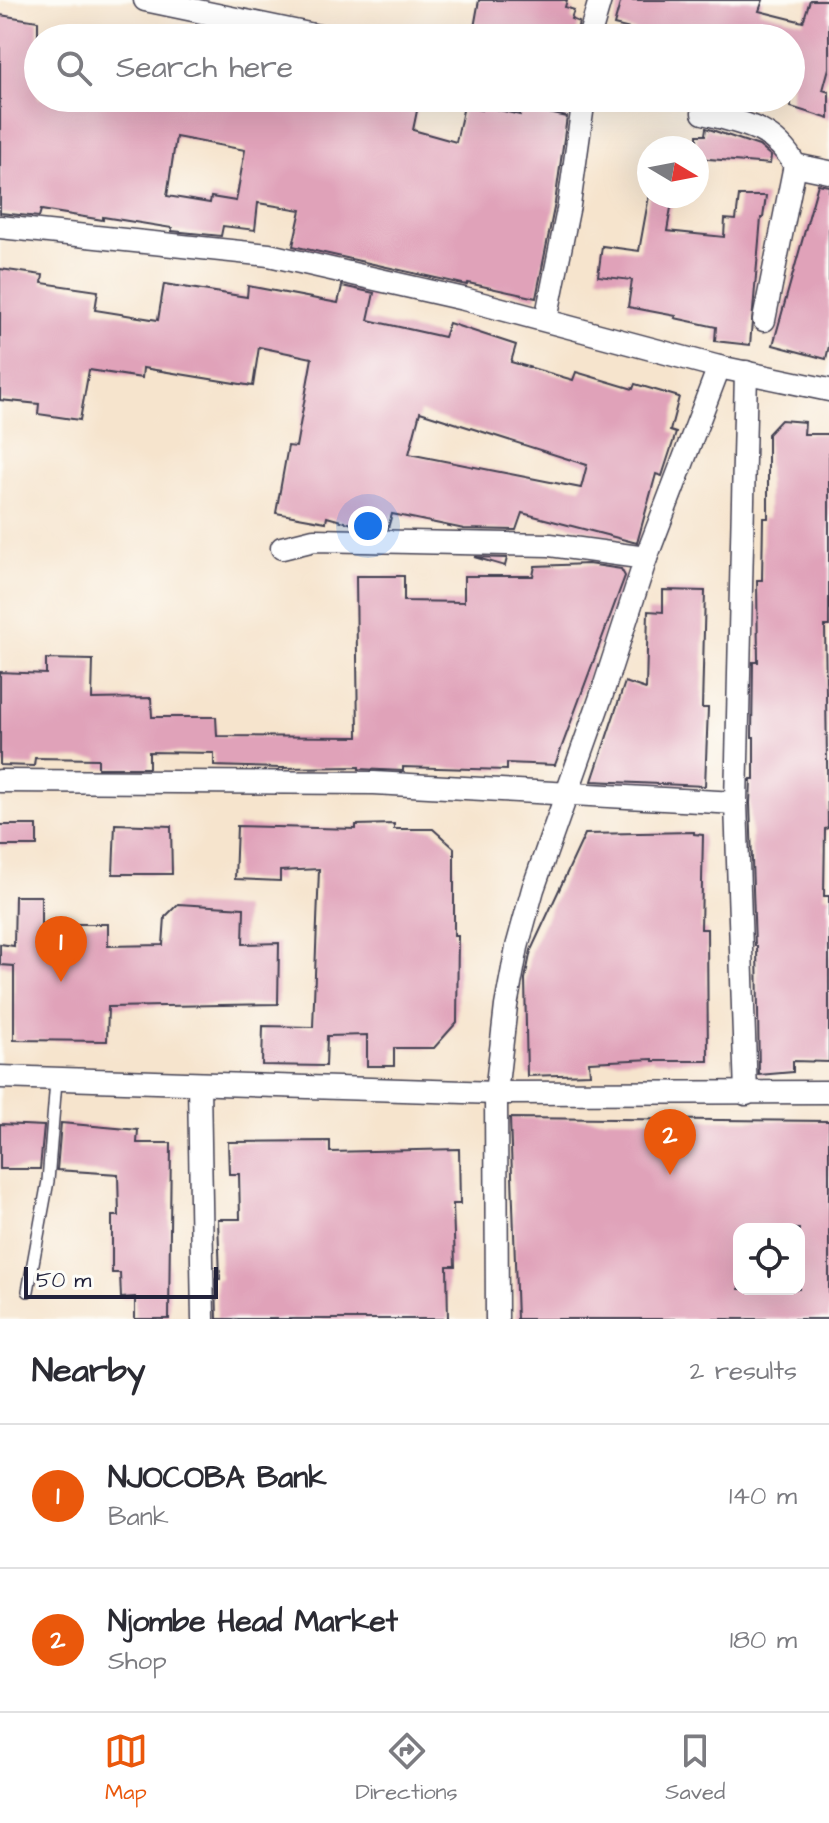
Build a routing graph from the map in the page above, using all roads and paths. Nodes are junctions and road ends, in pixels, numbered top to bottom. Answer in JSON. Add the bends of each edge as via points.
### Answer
{"nodes":[{"id":1,"x":145,"y":0,"type":"edge"},
{"id":2,"x":600,"y":0,"type":"edge"},
{"id":3,"x":261,"y":24,"type":"edge"},
{"id":4,"x":593,"y":24,"type":"edge"},
{"id":5,"x":582,"y":112,"type":"edge"},
{"id":6,"x":703,"y":113,"type":"dead end"},
{"id":7,"x":795,"y":165,"type":"junction"},
{"id":8,"x":829,"y":172,"type":"edge"},
{"id":9,"x":0,"y":227,"type":"edge"},
{"id":10,"x":546,"y":320,"type":"junction"},
{"id":11,"x":764,"y":320,"type":"dead end"},
{"id":12,"x":719,"y":367,"type":"junction"},
{"id":13,"x":746,"y":372,"type":"junction"},
{"id":14,"x":829,"y":390,"type":"edge"},
{"id":15,"x":282,"y":548,"type":"dead end"},
{"id":16,"x":646,"y":558,"type":"junction"},
{"id":17,"x":0,"y":781,"type":"edge"},
{"id":18,"x":567,"y":795,"type":"junction"},
{"id":19,"x":736,"y":803,"type":"junction"},
{"id":20,"x":0,"y":1077,"type":"edge"},
{"id":21,"x":56,"y":1081,"type":"junction"},
{"id":22,"x":199,"y":1084,"type":"junction"},
{"id":23,"x":829,"y":1092,"type":"edge"},
{"id":24,"x":496,"y":1093,"type":"junction"},
{"id":25,"x":746,"y":1094,"type":"junction"},
{"id":26,"x":28,"y":1291,"type":"dead end"},
{"id":27,"x":203,"y":1319,"type":"edge"},
{"id":28,"x":497,"y":1319,"type":"edge"}],
"edges":[{"from":1,"to":3,"type":"street"},
{"from":2,"to":4,"type":"street"},
{"from":5,"to":10,"type":"street"},
{"from":6,"to":7,"type":"street","via":[[767,133],[785,147]]},
{"from":7,"to":8,"type":"street"},
{"from":7,"to":11,"type":"street"},
{"from":9,"to":10,"type":"street","via":[[269,255]]},
{"from":10,"to":12,"type":"street"},
{"from":12,"to":13,"type":"street"},
{"from":12,"to":16,"type":"street"},
{"from":13,"to":14,"type":"street"},
{"from":13,"to":19,"type":"street"},
{"from":15,"to":16,"type":"street","via":[[314,540],[522,545]]},
{"from":16,"to":18,"type":"street"},
{"from":17,"to":18,"type":"street","via":[[374,783]]},
{"from":18,"to":19,"type":"street"},
{"from":18,"to":24,"type":"street","via":[[517,947]]},
{"from":19,"to":25,"type":"street"},
{"from":20,"to":21,"type":"street"},
{"from":21,"to":22,"type":"street"},
{"from":21,"to":26,"type":"lane","via":[[48,1181]]},
{"from":22,"to":24,"type":"street"},
{"from":22,"to":27,"type":"street"},
{"from":23,"to":25,"type":"street"},
{"from":24,"to":25,"type":"street"},
{"from":24,"to":28,"type":"street"}]}
